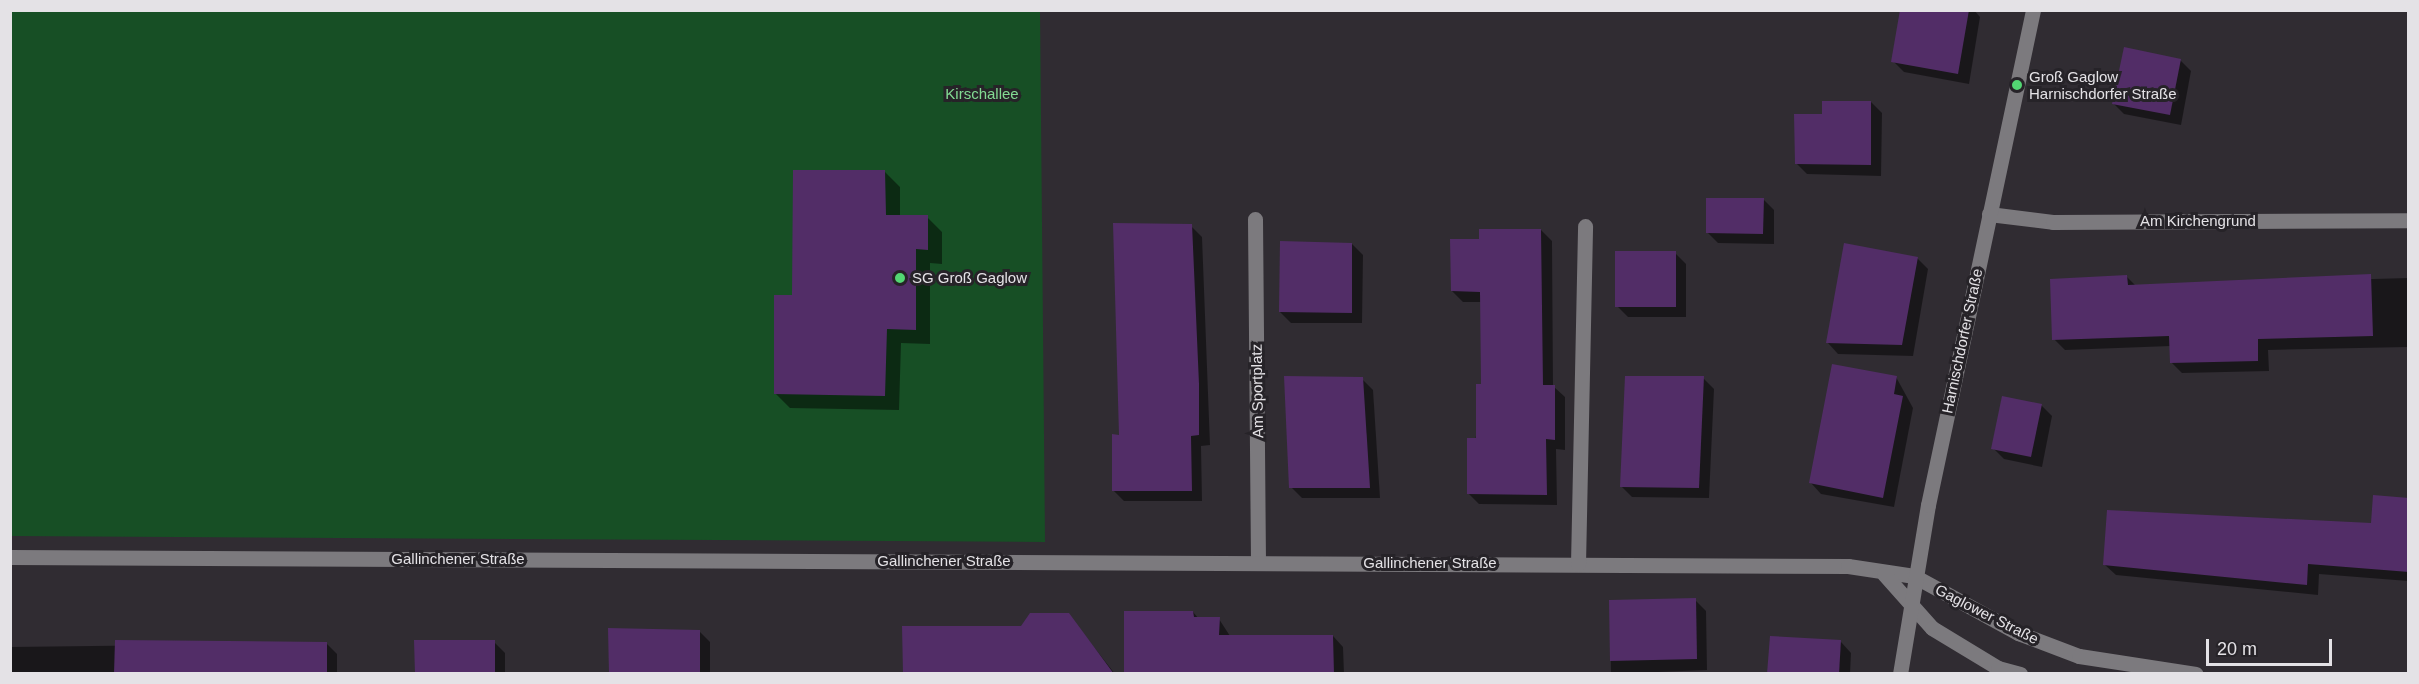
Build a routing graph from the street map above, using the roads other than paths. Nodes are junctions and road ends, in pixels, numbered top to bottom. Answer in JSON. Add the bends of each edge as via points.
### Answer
{"nodes":[{"id":1,"x":2033,"y":10,"type":"edge"},
{"id":2,"x":1989,"y":214,"type":"junction"},
{"id":3,"x":1255,"y":219,"type":"dead end"},
{"id":4,"x":2409,"y":220,"type":"edge"},
{"id":5,"x":1585,"y":226,"type":"dead end"},
{"id":6,"x":10,"y":557,"type":"edge"},
{"id":7,"x":1258,"y":563,"type":"junction"},
{"id":8,"x":1578,"y":564,"type":"junction"},
{"id":9,"x":1880,"y":573,"type":"junction"},
{"id":10,"x":1914,"y":576,"type":"junction"},
{"id":11,"x":1910,"y":609,"type":"junction"},
{"id":12,"x":1900,"y":674,"type":"edge"},
{"id":13,"x":2020,"y":674,"type":"edge"},
{"id":14,"x":2196,"y":674,"type":"edge"}],
"edges":[{"from":1,"to":2,"type":"street","name":"Harnischdorfer Straße"},
{"from":2,"to":4,"type":"street","name":"Am Kirchengrund","via":[[2053,222]]},
{"from":2,"to":10,"type":"street","name":"Harnischdorfer Straße"},
{"from":3,"to":7,"type":"street","name":"Am Sportplatz"},
{"from":5,"to":8,"type":"street"},
{"from":6,"to":7,"type":"street","name":"Gallinchener Straße"},
{"from":7,"to":8,"type":"street","name":"Gallinchener Straße"},
{"from":8,"to":9,"type":"street","name":"Gallinchener Straße","via":[[1848,566]]},
{"from":9,"to":10,"type":"street","name":"Gaglower Straße"},
{"from":9,"to":11,"type":"street"},
{"from":10,"to":11,"type":"street","name":"Harnischdorfer Straße"},
{"from":10,"to":14,"type":"street","name":"Gaglower Straße","via":[[2018,633],[2079,656]]},
{"from":11,"to":12,"type":"street","name":"Harnischdorfer Straße"},
{"from":11,"to":13,"type":"street","via":[[1998,668]]}]}
